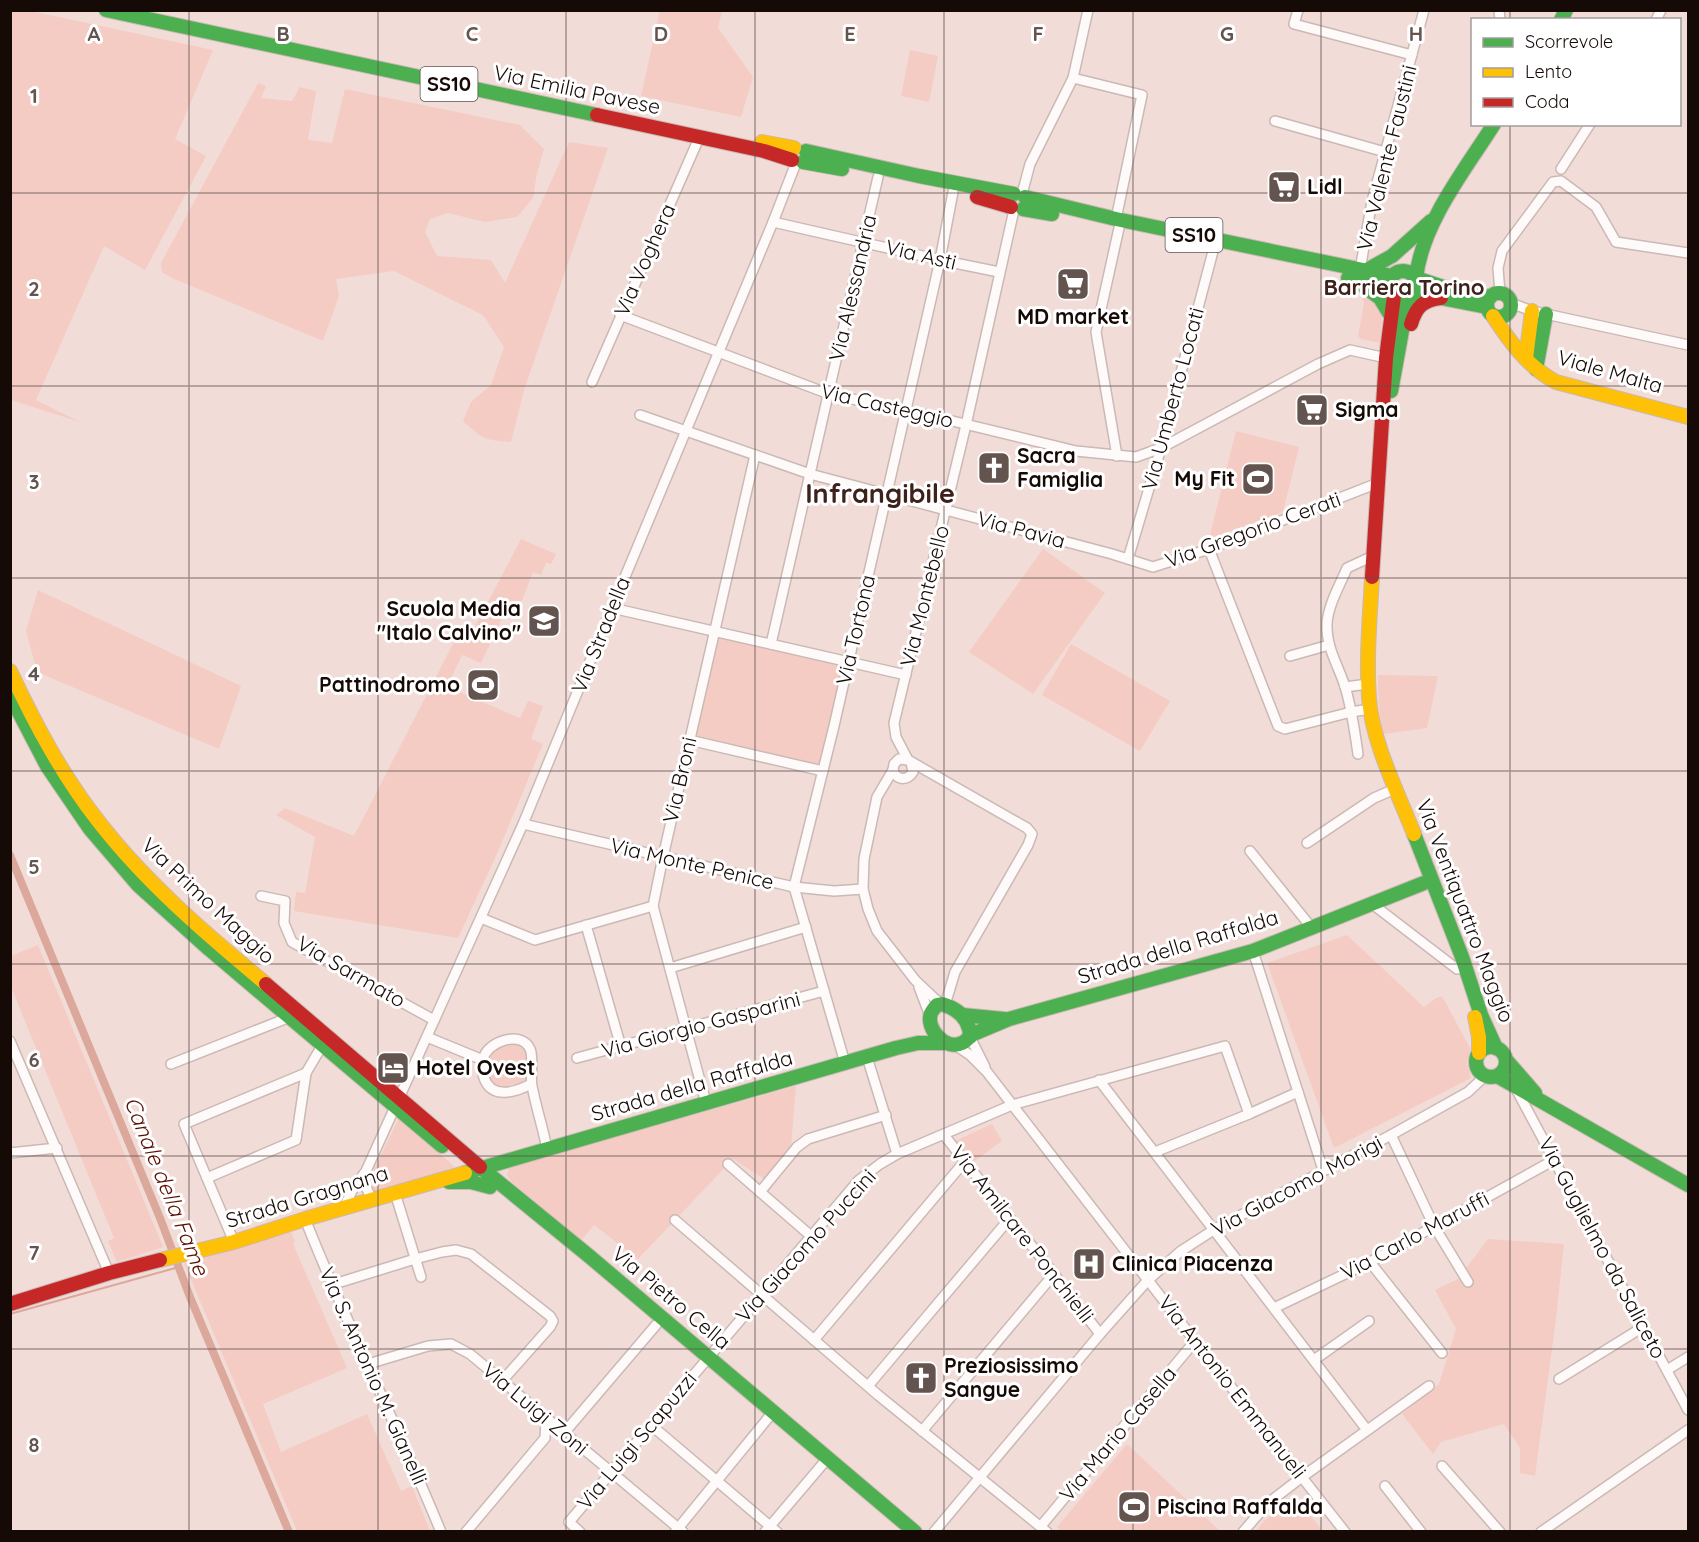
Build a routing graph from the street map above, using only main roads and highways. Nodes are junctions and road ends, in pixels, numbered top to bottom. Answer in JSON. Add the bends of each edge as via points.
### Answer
{"nodes":[{"id":1,"x":106,"y":10,"type":"edge"},
{"id":2,"x":153,"y":10,"type":"edge"},
{"id":3,"x":1493,"y":126,"type":"edge"},
{"id":4,"x":798,"y":157,"type":"junction"},
{"id":5,"x":1018,"y":202,"type":"junction"},
{"id":6,"x":1438,"y":213,"type":"junction"},
{"id":7,"x":1424,"y":227,"type":"junction"},
{"id":8,"x":1359,"y":273,"type":"junction"},
{"id":9,"x":1416,"y":278,"type":"junction"},
{"id":10,"x":1392,"y":283,"type":"junction"},
{"id":11,"x":1412,"y":296,"type":"junction"},
{"id":12,"x":1441,"y":298,"type":"junction"},
{"id":13,"x":1493,"y":303,"type":"junction"},
{"id":14,"x":1510,"y":309,"type":"junction"},
{"id":15,"x":1391,"y":316,"type":"junction"},
{"id":16,"x":1526,"y":358,"type":"junction"},
{"id":17,"x":1536,"y":369,"type":"junction"},
{"id":18,"x":1394,"y":381,"type":"junction"},
{"id":19,"x":1689,"y":417,"type":"edge"},
{"id":20,"x":1382,"y":428,"type":"junction"},
{"id":21,"x":10,"y":671,"type":"edge"},
{"id":22,"x":10,"y":695,"type":"edge"},
{"id":23,"x":1393,"y":789,"type":"junction"},
{"id":24,"x":1424,"y":883,"type":"junction"},
{"id":25,"x":1460,"y":964,"type":"junction"},
{"id":26,"x":952,"y":1008,"type":"junction"},
{"id":27,"x":1009,"y":1018,"type":"junction"},
{"id":28,"x":931,"y":1021,"type":"junction"},
{"id":29,"x":970,"y":1036,"type":"junction"},
{"id":30,"x":918,"y":1043,"type":"junction"},
{"id":31,"x":951,"y":1044,"type":"junction"},
{"id":32,"x":1496,"y":1048,"type":"junction"},
{"id":33,"x":1479,"y":1053,"type":"junction"},
{"id":34,"x":1507,"y":1061,"type":"junction"},
{"id":35,"x":1491,"y":1076,"type":"junction"},
{"id":36,"x":397,"y":1102,"type":"junction"},
{"id":37,"x":1552,"y":1108,"type":"junction"},
{"id":38,"x":508,"y":1161,"type":"junction"},
{"id":39,"x":477,"y":1170,"type":"junction"},
{"id":40,"x":428,"y":1184,"type":"junction"},
{"id":41,"x":1689,"y":1185,"type":"edge"},
{"id":42,"x":497,"y":1187,"type":"junction"},
{"id":43,"x":10,"y":1304,"type":"edge"},
{"id":44,"x":705,"y":1360,"type":"junction"},
{"id":45,"x":825,"y":1462,"type":"junction"},
{"id":46,"x":901,"y":1532,"type":"edge"},
{"id":47,"x":915,"y":1532,"type":"edge"}],
"edges":[{"from":1,"to":4,"type":"main road","name":"Via Emilia Pavese","number":"SS10"},
{"from":2,"to":4,"type":"main road","name":"Via Emilia Pavese","number":"SS10"},
{"from":3,"to":6,"type":"main road"},
{"from":4,"to":5,"type":"main road","name":"Via Emilia Pavese","number":"SS10","via":[[878,177]]},
{"from":4,"to":5,"type":"main road","name":"Via Emilia Pavese","number":"SS10","via":[[919,176]]},
{"from":5,"to":8,"type":"main road","name":"Via Emilia Pavese","number":"SS10","via":[[1049,213],[1117,223]]},
{"from":6,"to":7,"type":"main road"},
{"from":6,"to":9,"type":"main road","via":[[1418,257]]},
{"from":7,"to":8,"type":"main road","via":[[1390,259]]},
{"from":7,"to":10,"type":"main road"},
{"from":8,"to":10,"type":"main road","name":"Via Emilia Pavese","number":"SS10"},
{"from":8,"to":15,"type":"main road"},
{"from":9,"to":10,"type":"main road","number":"SS10","via":[[1406,271]]},
{"from":9,"to":11,"type":"main road"},
{"from":9,"to":13,"type":"main road"},
{"from":10,"to":11,"type":"main road","number":"SS10","via":[[1401,299]]},
{"from":10,"to":15,"type":"main road","name":"Via Ventiquattro Maggio"},
{"from":11,"to":12,"type":"main road"},
{"from":11,"to":18,"type":"main road","name":"Via Ventiquattro Maggio"},
{"from":12,"to":13,"type":"main road"},
{"from":12,"to":18,"type":"main road","via":[[1425,301],[1416,310]]},
{"from":13,"to":14,"type":"main road","via":[[1501,317]]},
{"from":13,"to":14,"type":"main road","via":[[1507,296]]},
{"from":13,"to":16,"type":"main road","name":"Viale Malta","via":[[1510,340]]},
{"from":14,"to":16,"type":"main road","name":"Viale Malta"},
{"from":15,"to":20,"type":"main road","name":"Via Ventiquattro Maggio"},
{"from":16,"to":17,"type":"main road","name":"Viale Malta"},
{"from":16,"to":17,"type":"main road","via":[[1539,313]]},
{"from":17,"to":19,"type":"main road","name":"Viale Malta","via":[[1556,382]]},
{"from":18,"to":20,"type":"main road","name":"Via Ventiquattro Maggio"},
{"from":20,"to":23,"type":"main road","name":"Via Ventiquattro Maggio","via":[[1368,684],[1362,710],[1377,738]]},
{"from":21,"to":36,"type":"main road","name":"Via Primo Maggio","via":[[57,762],[98,821],[147,878]]},
{"from":22,"to":36,"type":"main road","name":"Via Primo Maggio","via":[[47,766],[90,829],[138,885],[290,1017]]},
{"from":23,"to":24,"type":"main road","name":"Via Ventiquattro Maggio"},
{"from":23,"to":25,"type":"main road","name":"Via Ventiquattro Maggio"},
{"from":24,"to":25,"type":"main road","name":"Via Ventiquattro Maggio"},
{"from":24,"to":27,"type":"main road","name":"Strada della Raffalda","via":[[1253,951]]},
{"from":25,"to":32,"type":"main road","name":"Via Ventiquattro Maggio"},
{"from":25,"to":33,"type":"main road","name":"Via Ventiquattro Maggio","via":[[1479,1037]]},
{"from":26,"to":27,"type":"main road","name":"Strada della Raffalda","via":[[993,1019]]},
{"from":26,"to":28,"type":"main road","via":[[937,1005]]},
{"from":26,"to":29,"type":"main road","via":[[968,1023]]},
{"from":27,"to":29,"type":"main road","name":"Strada della Raffalda"},
{"from":28,"to":30,"type":"main road"},
{"from":28,"to":31,"type":"main road","via":[[936,1034]]},
{"from":29,"to":31,"type":"main road","name":"Strada della Raffalda","via":[[963,1044]]},
{"from":30,"to":31,"type":"main road","name":"Strada della Raffalda"},
{"from":30,"to":38,"type":"main road","name":"Strada della Raffalda"},
{"from":32,"to":33,"type":"main road","name":"Via Ventiquattro Maggio"},
{"from":32,"to":34,"type":"main road","name":"Via Ventiquattro Maggio"},
{"from":33,"to":35,"type":"main road","name":"Via Ventiquattro Maggio","via":[[1476,1065],[1481,1074]]},
{"from":34,"to":35,"type":"main road","via":[[1504,1071]]},
{"from":34,"to":37,"type":"main road","name":"Via Ventiquattro Maggio"},
{"from":35,"to":37,"type":"main road","name":"Via Ventiquattro Maggio"},
{"from":36,"to":39,"type":"main road","name":"Via Pietro Cella"},
{"from":37,"to":41,"type":"main road","name":"Via Ventiquattro Maggio"},
{"from":38,"to":39,"type":"main road","name":"Strada della Raffalda"},
{"from":38,"to":42,"type":"main road"},
{"from":39,"to":40,"type":"main road","name":"Strada Gragnana"},
{"from":39,"to":42,"type":"main road","name":"Via Pietro Cella"},
{"from":40,"to":42,"type":"main road","via":[[471,1182]]},
{"from":40,"to":43,"type":"main road","name":"Strada Gragnana"},
{"from":42,"to":44,"type":"main road","name":"Via Pietro Cella"},
{"from":42,"to":44,"type":"main road","name":"Via Pietro Cella","via":[[656,1325]]},
{"from":44,"to":45,"type":"main road","name":"Via Pietro Cella"},
{"from":45,"to":46,"type":"main road","name":"Via Pietro Cella"},
{"from":45,"to":47,"type":"main road","name":"Via Pietro Cella"}]}
